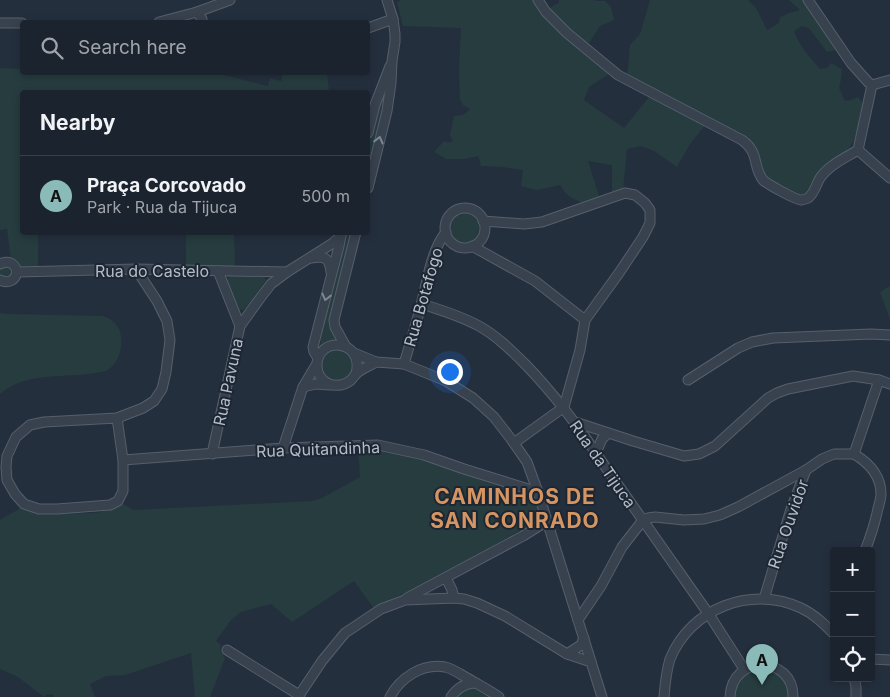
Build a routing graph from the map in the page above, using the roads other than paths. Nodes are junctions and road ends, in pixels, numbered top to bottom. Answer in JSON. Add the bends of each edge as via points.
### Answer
{"nodes":[{"id":1,"x":230,"y":0,"type":"edge"},
{"id":2,"x":387,"y":0,"type":"edge"},
{"id":3,"x":538,"y":0,"type":"edge"},
{"id":4,"x":808,"y":0,"type":"edge"},
{"id":5,"x":197,"y":12,"type":"junction"},
{"id":6,"x":393,"y":19,"type":"junction"},
{"id":7,"x":170,"y":20,"type":"edge"},
{"id":8,"x":202,"y":20,"type":"edge"},
{"id":9,"x":0,"y":23,"type":"edge"},
{"id":10,"x":20,"y":23,"type":"edge"},
{"id":11,"x":370,"y":27,"type":"edge"},
{"id":12,"x":392,"y":61,"type":"junction"},
{"id":13,"x":890,"y":80,"type":"edge"},
{"id":14,"x":872,"y":85,"type":"junction"},
{"id":15,"x":370,"y":125,"type":"edge"},
{"id":16,"x":858,"y":150,"type":"junction"},
{"id":17,"x":890,"y":178,"type":"edge"},
{"id":18,"x":370,"y":180,"type":"edge"},
{"id":19,"x":483,"y":221,"type":"junction"},
{"id":20,"x":446,"y":232,"type":"junction"},
{"id":21,"x":341,"y":235,"type":"edge"},
{"id":22,"x":342,"y":235,"type":"edge"},
{"id":23,"x":355,"y":235,"type":"edge"},
{"id":24,"x":472,"y":246,"type":"junction"},
{"id":25,"x":309,"y":258,"type":"junction"},
{"id":26,"x":0,"y":264,"type":"edge"},
{"id":27,"x":136,"y":269,"type":"junction"},
{"id":28,"x":218,"y":271,"type":"junction"},
{"id":29,"x":17,"y":272,"type":"junction"},
{"id":30,"x":287,"y":272,"type":"junction"},
{"id":31,"x":332,"y":274,"type":"junction"},
{"id":32,"x":0,"y":280,"type":"edge"},
{"id":33,"x":422,"y":304,"type":"junction"},
{"id":34,"x":585,"y":320,"type":"junction"},
{"id":35,"x":240,"y":326,"type":"junction"},
{"id":36,"x":890,"y":335,"type":"edge"},
{"id":37,"x":346,"y":347,"type":"junction"},
{"id":38,"x":354,"y":353,"type":"junction"},
{"id":39,"x":317,"y":362,"type":"junction"},
{"id":40,"x":376,"y":362,"type":"junction"},
{"id":41,"x":404,"y":364,"type":"junction"},
{"id":42,"x":356,"y":374,"type":"junction"},
{"id":43,"x":688,"y":380,"type":"dead end"},
{"id":44,"x":879,"y":380,"type":"junction"},
{"id":45,"x":890,"y":384,"type":"edge"},
{"id":46,"x":332,"y":385,"type":"junction"},
{"id":47,"x":303,"y":387,"type":"junction"},
{"id":48,"x":564,"y":408,"type":"junction"},
{"id":49,"x":117,"y":418,"type":"junction"},
{"id":50,"x":575,"y":422,"type":"junction"},
{"id":51,"x":608,"y":433,"type":"junction"},
{"id":52,"x":514,"y":443,"type":"junction"},
{"id":53,"x":283,"y":448,"type":"junction"},
{"id":54,"x":212,"y":454,"type":"junction"},
{"id":55,"x":596,"y":454,"type":"junction"},
{"id":56,"x":854,"y":454,"type":"junction"},
{"id":57,"x":123,"y":460,"type":"junction"},
{"id":58,"x":806,"y":470,"type":"junction"},
{"id":59,"x":784,"y":481,"type":"junction"},
{"id":60,"x":538,"y":492,"type":"junction"},
{"id":61,"x":798,"y":492,"type":"junction"},
{"id":62,"x":643,"y":520,"type":"junction"},
{"id":63,"x":547,"y":521,"type":"junction"},
{"id":64,"x":866,"y":547,"type":"edge"},
{"id":65,"x":446,"y":578,"type":"junction"},
{"id":66,"x":436,"y":583,"type":"junction"},
{"id":67,"x":440,"y":598,"type":"junction"},
{"id":68,"x":454,"y":598,"type":"junction"},
{"id":69,"x":764,"y":599,"type":"junction"},
{"id":70,"x":405,"y":600,"type":"junction"},
{"id":71,"x":708,"y":613,"type":"junction"},
{"id":72,"x":578,"y":620,"type":"junction"},
{"id":73,"x":830,"y":630,"type":"edge"},
{"id":74,"x":584,"y":638,"type":"junction"},
{"id":75,"x":228,"y":650,"type":"dead end"},
{"id":76,"x":567,"y":654,"type":"junction"},
{"id":77,"x":875,"y":660,"type":"edge"},
{"id":78,"x":890,"y":660,"type":"edge"},
{"id":79,"x":591,"y":662,"type":"junction"},
{"id":80,"x":744,"y":669,"type":"junction"},
{"id":81,"x":855,"y":682,"type":"edge"},
{"id":82,"x":476,"y":683,"type":"junction"},
{"id":83,"x":298,"y":696,"type":"edge"},
{"id":84,"x":390,"y":697,"type":"edge"},
{"id":85,"x":451,"y":697,"type":"edge"},
{"id":86,"x":499,"y":697,"type":"edge"},
{"id":87,"x":602,"y":697,"type":"edge"},
{"id":88,"x":664,"y":697,"type":"edge"},
{"id":89,"x":730,"y":697,"type":"edge"},
{"id":90,"x":793,"y":697,"type":"edge"},
{"id":91,"x":856,"y":697,"type":"edge"}],
"edges":[{"from":1,"to":5,"type":"street"},
{"from":2,"to":6,"type":"street"},
{"from":3,"to":16,"type":"street","via":[[567,32],[618,75],[742,140],[753,151],[764,180],[801,200],[813,194],[820,178],[830,168]]},
{"from":4,"to":14,"type":"street","via":[[851,63]]},
{"from":5,"to":7,"type":"street"},
{"from":5,"to":8,"type":"street"},
{"from":6,"to":11,"type":"street"},
{"from":6,"to":12,"type":"street","via":[[395,42]]},
{"from":9,"to":10,"type":"street"},
{"from":12,"to":15,"type":"street"},
{"from":18,"to":12,"type":"street","one_way":true,"via":[[387,111]]},
{"from":13,"to":14,"type":"street"},
{"from":14,"to":16,"type":"street"},
{"from":16,"to":17,"type":"street"},
{"from":19,"to":20,"type":"street","via":[[475,211],[462,208],[447,219]]},
{"from":19,"to":24,"type":"street","via":[[482,238]]},
{"from":19,"to":34,"type":"street","via":[[542,222],[625,193],[635,194],[645,203],[650,210],[650,222],[643,237]]},
{"from":20,"to":24,"type":"street","via":[[452,243],[465,248]]},
{"from":20,"to":33,"type":"street","name":"Rua Botafogo","via":[[434,253]]},
{"from":21,"to":25,"type":"street","name":"Rua Pavuna"},
{"from":22,"to":31,"type":"street"},
{"from":23,"to":37,"type":"street","via":[[334,320]]},
{"from":24,"to":34,"type":"street","via":[[535,281]]},
{"from":25,"to":30,"type":"street","name":"Rua Pavuna"},
{"from":25,"to":31,"type":"street","via":[[327,259]]},
{"from":26,"to":29,"type":"street","via":[[11,263]]},
{"from":27,"to":28,"type":"street","name":"Rua do Castelo"},
{"from":27,"to":29,"type":"street","name":"Rua do Castelo"},
{"from":27,"to":49,"type":"street","via":[[158,301],[167,321],[170,340],[166,372],[162,389],[154,401]]},
{"from":28,"to":30,"type":"street","name":"Rua do Castelo"},
{"from":28,"to":35,"type":"street"},
{"from":29,"to":32,"type":"street","via":[[11,281]]},
{"from":30,"to":35,"type":"street","name":"Rua Pavuna","via":[[271,284]]},
{"from":31,"to":39,"type":"street","one_way":true,"via":[[314,347]]},
{"from":33,"to":41,"type":"street","name":"Rua Botafogo"},
{"from":33,"to":48,"type":"street","name":"Rua da Tijuca","via":[[460,317],[498,340]]},
{"from":34,"to":48,"type":"street"},
{"from":35,"to":54,"type":"street","name":"Rua Pavuna"},
{"from":36,"to":43,"type":"street","via":[[773,338],[752,342]]},
{"from":37,"to":38,"type":"street"},
{"from":37,"to":39,"type":"street","via":[[333,345],[326,348]]},
{"from":38,"to":40,"type":"street"},
{"from":38,"to":42,"type":"street","via":[[358,367]]},
{"from":39,"to":46,"type":"street","via":[[321,378]]},
{"from":39,"to":47,"type":"street"},
{"from":40,"to":41,"type":"street"},
{"from":40,"to":42,"type":"street"},
{"from":41,"to":52,"type":"street","via":[[446,381],[473,398],[494,417]]},
{"from":42,"to":46,"type":"street","via":[[346,384]]},
{"from":44,"to":45,"type":"street"},
{"from":44,"to":51,"type":"street","via":[[853,376],[777,393],[715,446],[699,454],[684,456]]},
{"from":44,"to":56,"type":"street"},
{"from":46,"to":47,"type":"street"},
{"from":47,"to":53,"type":"street"},
{"from":48,"to":50,"type":"street","name":"Rua da Tijuca"},
{"from":48,"to":52,"type":"street"},
{"from":49,"to":57,"type":"street"},
{"from":49,"to":57,"type":"street","via":[[44,422],[30,426],[16,437],[7,456],[7,480],[24,504],[39,509],[110,505],[123,491]]},
{"from":50,"to":51,"type":"street"},
{"from":50,"to":55,"type":"street","name":"Rua da Tijuca"},
{"from":51,"to":55,"type":"street"},
{"from":52,"to":60,"type":"street","via":[[527,462]]},
{"from":53,"to":54,"type":"street","name":"Rua Quitandinha"},
{"from":53,"to":60,"type":"street","name":"Rua Quitandinha","via":[[378,445],[398,448]]},
{"from":54,"to":57,"type":"street","name":"Rua Quitandinha"},
{"from":55,"to":62,"type":"street","name":"Rua da Tijuca"},
{"from":56,"to":58,"type":"street","name":"Rua Ouvidor","via":[[834,454]]},
{"from":56,"to":64,"type":"street","via":[[862,458],[880,484],[881,496]]},
{"from":58,"to":59,"type":"street"},
{"from":58,"to":61,"type":"street","name":"Rua Ouvidor"},
{"from":59,"to":61,"type":"street"},
{"from":59,"to":62,"type":"street","via":[[720,515],[704,519],[656,517]]},
{"from":60,"to":63,"type":"street"},
{"from":61,"to":69,"type":"street","name":"Rua Ouvidor"},
{"from":62,"to":71,"type":"street","name":"Rua da Tijuca"},
{"from":62,"to":72,"type":"street","via":[[622,547]]},
{"from":63,"to":65,"type":"street"},
{"from":63,"to":72,"type":"street"},
{"from":65,"to":66,"type":"street"},
{"from":65,"to":68,"type":"street"},
{"from":66,"to":67,"type":"street"},
{"from":66,"to":70,"type":"street"},
{"from":67,"to":68,"type":"street"},
{"from":67,"to":70,"type":"street"},
{"from":68,"to":76,"type":"street","via":[[490,608]]},
{"from":69,"to":71,"type":"street","via":[[732,602]]},
{"from":69,"to":73,"type":"street","via":[[802,608]]},
{"from":70,"to":83,"type":"street","via":[[381,609],[345,633]]},
{"from":71,"to":80,"type":"street","name":"Rua da Tijuca"},
{"from":71,"to":88,"type":"street","via":[[678,644],[670,660]]},
{"from":72,"to":74,"type":"street"},
{"from":74,"to":76,"type":"street","via":[[581,645]]},
{"from":74,"to":79,"type":"street"},
{"from":75,"to":83,"type":"street"},
{"from":76,"to":79,"type":"street"},
{"from":77,"to":78,"type":"street"},
{"from":79,"to":87,"type":"street"},
{"from":80,"to":89,"type":"street","via":[[731,685]]},
{"from":80,"to":90,"type":"street","via":[[764,664],[774,667],[790,682]]},
{"from":81,"to":91,"type":"street"},
{"from":82,"to":84,"type":"street","via":[[453,669],[432,667],[414,672],[400,682]]},
{"from":82,"to":85,"type":"street","via":[[463,685]]},
{"from":82,"to":86,"type":"street"}]}
